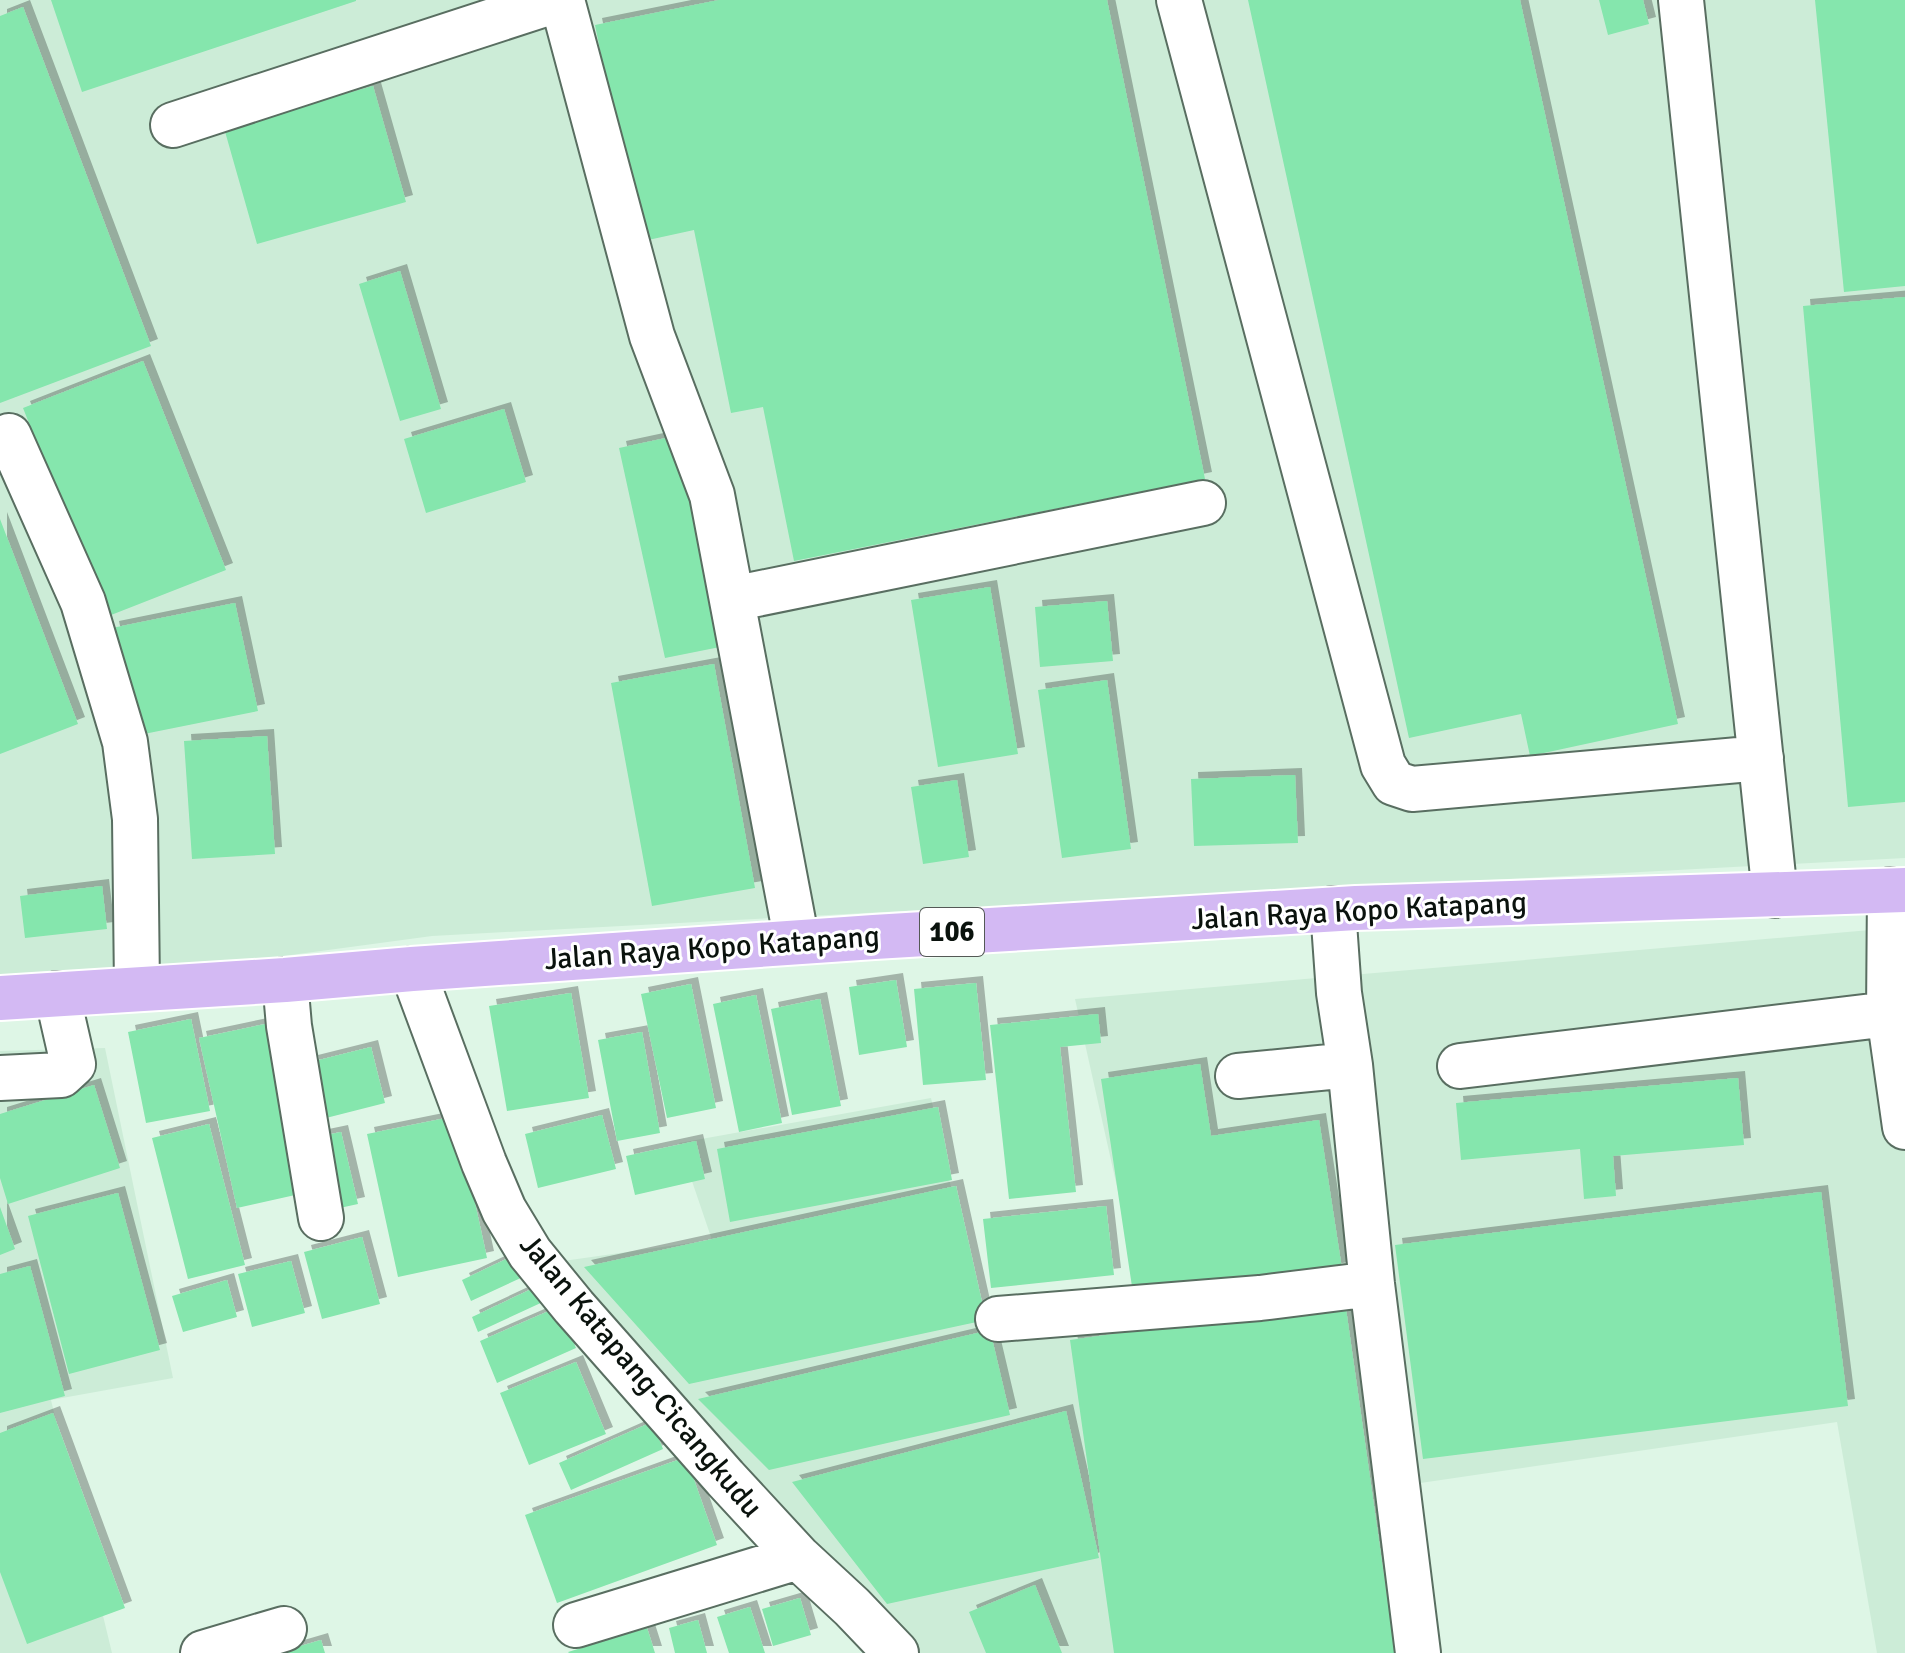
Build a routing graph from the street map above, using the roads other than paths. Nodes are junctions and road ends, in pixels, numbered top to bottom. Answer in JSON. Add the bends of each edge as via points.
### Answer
{"nodes":[{"id":1,"x":560,"y":0,"type":"edge"},
{"id":2,"x":1179,"y":0,"type":"edge"},
{"id":3,"x":1681,"y":0,"type":"edge"},
{"id":4,"x":173,"y":125,"type":"dead end"},
{"id":5,"x":9,"y":436,"type":"dead end"},
{"id":6,"x":1203,"y":503,"type":"dead end"},
{"id":7,"x":732,"y":599,"type":"junction"},
{"id":8,"x":1761,"y":758,"type":"junction"},
{"id":9,"x":1897,"y":890,"type":"edge"},
{"id":10,"x":1775,"y":895,"type":"junction"},
{"id":11,"x":1333,"y":909,"type":"junction"},
{"id":12,"x":797,"y":942,"type":"junction"},
{"id":13,"x":412,"y":969,"type":"junction"},
{"id":14,"x":285,"y":980,"type":"junction"},
{"id":15,"x":137,"y":987,"type":"junction"},
{"id":16,"x":57,"y":994,"type":"junction"},
{"id":17,"x":0,"y":998,"type":"edge"},
{"id":18,"x":1889,"y":1014,"type":"junction"},
{"id":19,"x":1350,"y":1065,"type":"junction"},
{"id":20,"x":1460,"y":1066,"type":"dead end"},
{"id":21,"x":1238,"y":1076,"type":"dead end"},
{"id":22,"x":0,"y":1078,"type":"edge"},
{"id":23,"x":1905,"y":1127,"type":"edge"},
{"id":24,"x":321,"y":1218,"type":"dead end"},
{"id":25,"x":1372,"y":1284,"type":"junction"},
{"id":26,"x":998,"y":1319,"type":"dead end"},
{"id":27,"x":798,"y":1557,"type":"junction"},
{"id":28,"x":576,"y":1625,"type":"dead end"},
{"id":29,"x":284,"y":1629,"type":"dead end"},
{"id":30,"x":203,"y":1653,"type":"edge"},
{"id":31,"x":896,"y":1653,"type":"edge"},
{"id":32,"x":1418,"y":1653,"type":"edge"}],
"edges":[{"from":1,"to":4,"type":"street"},
{"from":1,"to":7,"type":"street","via":[[652,336],[712,495]]},
{"from":2,"to":8,"type":"street","via":[[1383,765],[1394,783],[1412,789]]},
{"from":3,"to":8,"type":"street"},
{"from":5,"to":15,"type":"street","via":[[83,602],[125,742],[135,819]]},
{"from":6,"to":7,"type":"street"},
{"from":7,"to":12,"type":"street"},
{"from":8,"to":10,"type":"street"},
{"from":9,"to":10,"type":"main road","name":"Jalan Raya Kopo Katapang","number":"106"},
{"from":9,"to":18,"type":"street"},
{"from":10,"to":11,"type":"main road","name":"Jalan Raya Kopo Katapang","number":"106"},
{"from":11,"to":12,"type":"main road","name":"Jalan Raya Kopo Katapang","number":"106"},
{"from":11,"to":19,"type":"street"},
{"from":12,"to":13,"type":"main road","name":"Jalan Raya Kopo Katapang","number":"106"},
{"from":13,"to":14,"type":"main road","name":"Jalan Raya Kopo Katapang","number":"106"},
{"from":13,"to":27,"type":"street","name":"Jalan Katapang-Cicangkudu","via":[[484,1163],[530,1253]]},
{"from":14,"to":15,"type":"main road","name":"Jalan Raya Kopo Katapang","number":"106"},
{"from":14,"to":24,"type":"street"},
{"from":15,"to":16,"type":"main road","name":"Jalan Raya Kopo Katapang","number":"106"},
{"from":16,"to":17,"type":"main road","name":"Jalan Raya Kopo Katapang","number":"106"},
{"from":16,"to":22,"type":"street","via":[[73,1064],[61,1075]]},
{"from":18,"to":20,"type":"street"},
{"from":18,"to":23,"type":"street"},
{"from":19,"to":21,"type":"street"},
{"from":19,"to":25,"type":"street"},
{"from":25,"to":26,"type":"street"},
{"from":25,"to":32,"type":"street"},
{"from":27,"to":28,"type":"street"},
{"from":27,"to":31,"type":"street","name":"Jalan Katapang-Cicangkudu"},
{"from":29,"to":30,"type":"street"}]}
